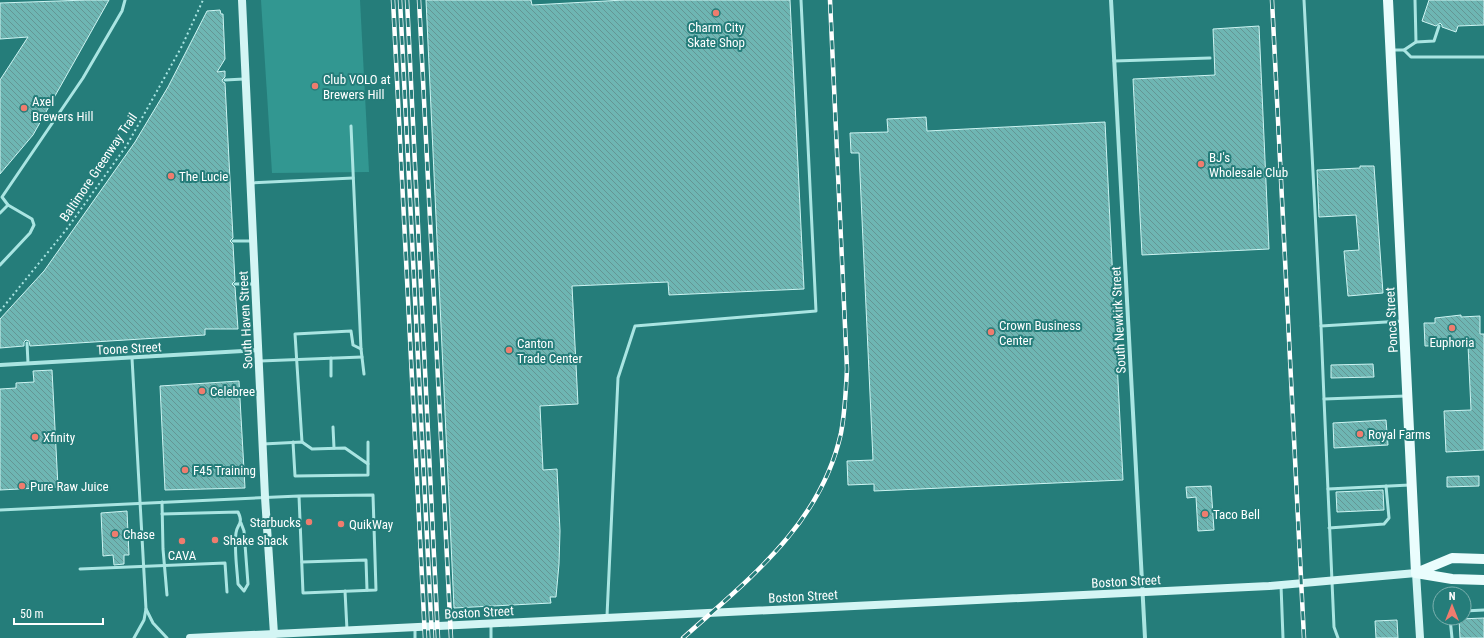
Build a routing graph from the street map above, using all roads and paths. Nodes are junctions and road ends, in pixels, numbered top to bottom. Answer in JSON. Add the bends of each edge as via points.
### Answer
{"nodes":[{"id":1,"x":125,"y":0,"type":"edge"},
{"id":2,"x":203,"y":0,"type":"edge"},
{"id":3,"x":242,"y":0,"type":"edge"},
{"id":4,"x":801,"y":0,"type":"edge"},
{"id":5,"x":1111,"y":0,"type":"edge"},
{"id":6,"x":1304,"y":0,"type":"edge"},
{"id":7,"x":1388,"y":0,"type":"edge"},
{"id":8,"x":1416,"y":1,"type":"edge"},
{"id":9,"x":1439,"y":26,"type":"dead end"},
{"id":10,"x":1416,"y":42,"type":"junction"},
{"id":11,"x":1390,"y":50,"type":"junction"},
{"id":12,"x":1404,"y":50,"type":"junction"},
{"id":13,"x":1484,"y":57,"type":"edge"},
{"id":14,"x":1210,"y":58,"type":"dead end"},
{"id":15,"x":1114,"y":61,"type":"junction"},
{"id":16,"x":246,"y":79,"type":"junction"},
{"id":17,"x":225,"y":80,"type":"dead end"},
{"id":18,"x":351,"y":126,"type":"dead end"},
{"id":19,"x":353,"y":178,"type":"junction"},
{"id":20,"x":251,"y":182,"type":"junction"},
{"id":21,"x":8,"y":205,"type":"junction"},
{"id":22,"x":0,"y":213,"type":"edge"},
{"id":23,"x":254,"y":241,"type":"junction"},
{"id":24,"x":233,"y":242,"type":"dead end"},
{"id":25,"x":0,"y":266,"type":"edge"},
{"id":26,"x":235,"y":284,"type":"dead end"},
{"id":27,"x":256,"y":284,"type":"junction"},
{"id":28,"x":0,"y":311,"type":"edge"},
{"id":29,"x":1404,"y":321,"type":"junction"},
{"id":30,"x":1321,"y":326,"type":"junction"},
{"id":31,"x":27,"y":343,"type":"dead end"},
{"id":32,"x":361,"y":349,"type":"junction"},
{"id":33,"x":258,"y":350,"type":"junction"},
{"id":34,"x":362,"y":357,"type":"junction"},
{"id":35,"x":132,"y":358,"type":"junction"},
{"id":36,"x":331,"y":358,"type":"junction"},
{"id":37,"x":296,"y":360,"type":"junction"},
{"id":38,"x":259,"y":361,"type":"junction"},
{"id":39,"x":28,"y":363,"type":"junction"},
{"id":40,"x":0,"y":365,"type":"edge"},
{"id":41,"x":364,"y":374,"type":"dead end"},
{"id":42,"x":331,"y":376,"type":"dead end"},
{"id":43,"x":1407,"y":396,"type":"junction"},
{"id":44,"x":1324,"y":399,"type":"junction"},
{"id":45,"x":333,"y":427,"type":"dead end"},
{"id":46,"x":293,"y":442,"type":"junction"},
{"id":47,"x":302,"y":442,"type":"junction"},
{"id":48,"x":368,"y":442,"type":"dead end"},
{"id":49,"x":263,"y":444,"type":"junction"},
{"id":50,"x":334,"y":448,"type":"junction"},
{"id":51,"x":368,"y":464,"type":"junction"},
{"id":52,"x":1412,"y":484,"type":"junction"},
{"id":53,"x":1386,"y":486,"type":"junction"},
{"id":54,"x":1328,"y":489,"type":"junction"},
{"id":55,"x":299,"y":496,"type":"junction"},
{"id":56,"x":265,"y":498,"type":"junction"},
{"id":57,"x":162,"y":502,"type":"junction"},
{"id":58,"x":141,"y":503,"type":"junction"},
{"id":59,"x":0,"y":510,"type":"edge"},
{"id":60,"x":162,"y":514,"type":"junction"},
{"id":61,"x":241,"y":523,"type":"junction"},
{"id":62,"x":1329,"y":528,"type":"junction"},
{"id":63,"x":1484,"y":559,"type":"edge"},
{"id":64,"x":302,"y":562,"type":"junction"},
{"id":65,"x":144,"y":567,"type":"junction"},
{"id":66,"x":164,"y":567,"type":"junction"},
{"id":67,"x":80,"y":569,"type":"dead end"},
{"id":68,"x":1416,"y":573,"type":"junction"},
{"id":69,"x":1484,"y":580,"type":"edge"},
{"id":70,"x":1332,"y":581,"type":"junction"},
{"id":71,"x":1281,"y":585,"type":"junction"},
{"id":72,"x":367,"y":590,"type":"junction"},
{"id":73,"x":345,"y":591,"type":"junction"},
{"id":74,"x":227,"y":592,"type":"dead end"},
{"id":75,"x":1142,"y":592,"type":"junction"},
{"id":76,"x":167,"y":595,"type":"dead end"},
{"id":77,"x":146,"y":609,"type":"junction"},
{"id":78,"x":1484,"y":610,"type":"edge"},
{"id":79,"x":1472,"y":611,"type":"edge"},
{"id":80,"x":607,"y":618,"type":"junction"},
{"id":81,"x":491,"y":624,"type":"junction"},
{"id":82,"x":1451,"y":626,"type":"edge"},
{"id":83,"x":415,"y":627,"type":"junction"},
{"id":84,"x":347,"y":630,"type":"junction"},
{"id":85,"x":274,"y":636,"type":"edge"},
{"id":86,"x":134,"y":638,"type":"edge"},
{"id":87,"x":167,"y":638,"type":"edge"},
{"id":88,"x":190,"y":638,"type":"edge"},
{"id":89,"x":415,"y":638,"type":"edge"},
{"id":90,"x":491,"y":638,"type":"edge"},
{"id":91,"x":1144,"y":638,"type":"edge"},
{"id":92,"x":1283,"y":638,"type":"edge"},
{"id":93,"x":1338,"y":638,"type":"edge"},
{"id":94,"x":1420,"y":638,"type":"edge"},
{"id":95,"x":1452,"y":638,"type":"edge"}],
"edges":[{"from":1,"to":21,"type":"lane","via":[[122,11],[82,78],[2,196]]},
{"from":2,"to":28,"type":"path","name":"Baltimore Greenway Trail","via":[[182,46],[127,145],[66,230]]},
{"from":3,"to":16,"type":"main road","name":"South Haven Street"},
{"from":4,"to":80,"type":"lane","via":[[816,311],[635,326],[618,378]]},
{"from":5,"to":15,"type":"street","name":"South Newkirk Street"},
{"from":6,"to":30,"type":"lane"},
{"from":7,"to":11,"type":"main road","name":"Ponca Street"},
{"from":8,"to":10,"type":"lane"},
{"from":9,"to":10,"type":"lane","via":[[1434,41]]},
{"from":10,"to":12,"type":"lane"},
{"from":11,"to":12,"type":"lane"},
{"from":11,"to":29,"type":"main road","name":"Ponca Street"},
{"from":12,"to":13,"type":"lane","via":[[1411,57]]},
{"from":14,"to":15,"type":"lane"},
{"from":15,"to":75,"type":"street","name":"South Newkirk Street"},
{"from":16,"to":17,"type":"lane"},
{"from":16,"to":20,"type":"main road","name":"South Haven Street"},
{"from":18,"to":19,"type":"lane"},
{"from":19,"to":20,"type":"lane"},
{"from":19,"to":32,"type":"lane"},
{"from":20,"to":23,"type":"main road","name":"South Haven Street"},
{"from":21,"to":22,"type":"lane"},
{"from":21,"to":25,"type":"lane","via":[[32,219],[34,225],[30,233]]},
{"from":23,"to":24,"type":"lane"},
{"from":23,"to":27,"type":"main road","name":"South Haven Street"},
{"from":26,"to":27,"type":"lane"},
{"from":27,"to":33,"type":"main road","name":"South Haven Street"},
{"from":29,"to":30,"type":"lane"},
{"from":29,"to":43,"type":"main road","name":"Ponca Street"},
{"from":30,"to":44,"type":"lane"},
{"from":31,"to":39,"type":"lane"},
{"from":32,"to":34,"type":"lane"},
{"from":32,"to":37,"type":"lane","via":[[353,345],[351,331],[294,334]]},
{"from":33,"to":35,"type":"street","name":"Toone Street"},
{"from":33,"to":38,"type":"main road","name":"South Haven Street"},
{"from":34,"to":36,"type":"lane"},
{"from":34,"to":41,"type":"lane"},
{"from":35,"to":39,"type":"street","name":"Toone Street"},
{"from":35,"to":58,"type":"lane"},
{"from":36,"to":37,"type":"lane"},
{"from":36,"to":42,"type":"lane"},
{"from":37,"to":38,"type":"lane"},
{"from":37,"to":47,"type":"lane"},
{"from":38,"to":49,"type":"main road","name":"South Haven Street"},
{"from":39,"to":40,"type":"street","name":"Toone Street"},
{"from":43,"to":44,"type":"lane"},
{"from":43,"to":52,"type":"main road","name":"Ponca Street"},
{"from":44,"to":54,"type":"lane"},
{"from":45,"to":50,"type":"lane"},
{"from":46,"to":47,"type":"lane"},
{"from":46,"to":49,"type":"lane"},
{"from":46,"to":51,"type":"lane","via":[[295,476],[368,475]]},
{"from":47,"to":50,"type":"lane","via":[[312,449]]},
{"from":48,"to":51,"type":"lane"},
{"from":49,"to":56,"type":"main road","name":"South Haven Street"},
{"from":50,"to":51,"type":"lane","via":[[345,448]]},
{"from":52,"to":53,"type":"lane"},
{"from":52,"to":68,"type":"main road","name":"Ponca Street"},
{"from":53,"to":54,"type":"lane"},
{"from":53,"to":62,"type":"lane","via":[[1389,518],[1384,524]]},
{"from":54,"to":62,"type":"lane"},
{"from":55,"to":56,"type":"lane"},
{"from":55,"to":64,"type":"lane"},
{"from":55,"to":72,"type":"lane","via":[[373,495],[376,590]]},
{"from":56,"to":57,"type":"lane"},
{"from":56,"to":85,"type":"main road","name":"South Haven Street"},
{"from":57,"to":58,"type":"lane"},
{"from":57,"to":60,"type":"lane"},
{"from":58,"to":59,"type":"lane"},
{"from":58,"to":65,"type":"lane"},
{"from":60,"to":61,"type":"lane","via":[[238,512]]},
{"from":60,"to":66,"type":"lane"},
{"from":61,"to":61,"type":"lane","via":[[236,531],[238,584],[244,591],[248,584],[244,531]]},
{"from":62,"to":70,"type":"lane"},
{"from":63,"to":68,"type":"main road","via":[[1452,558]]},
{"from":64,"to":72,"type":"lane","via":[[366,560]]},
{"from":64,"to":73,"type":"lane","via":[[303,593]]},
{"from":65,"to":66,"type":"lane"},
{"from":65,"to":67,"type":"lane"},
{"from":65,"to":77,"type":"lane"},
{"from":66,"to":74,"type":"lane","via":[[225,564]]},
{"from":66,"to":76,"type":"lane"},
{"from":68,"to":69,"type":"main road","via":[[1452,580]]},
{"from":68,"to":70,"type":"main road","name":"Boston Street"},
{"from":68,"to":94,"type":"main road","name":"Ponca Street"},
{"from":70,"to":71,"type":"main road","name":"Boston Street"},
{"from":70,"to":93,"type":"lane","via":[[1334,627]]},
{"from":71,"to":75,"type":"main road","name":"Boston Street"},
{"from":71,"to":92,"type":"lane"},
{"from":72,"to":73,"type":"lane"},
{"from":73,"to":84,"type":"lane"},
{"from":75,"to":80,"type":"main road","name":"Boston Street"},
{"from":75,"to":91,"type":"street","name":"South Newkirk Street"},
{"from":77,"to":86,"type":"lane","via":[[144,620]]},
{"from":77,"to":87,"type":"lane","via":[[153,623]]},
{"from":78,"to":79,"type":"lane"},
{"from":80,"to":81,"type":"main road","name":"Boston Street"},
{"from":81,"to":83,"type":"main road","name":"Boston Street"},
{"from":81,"to":90,"type":"lane"},
{"from":82,"to":95,"type":"lane"},
{"from":83,"to":84,"type":"main road","name":"Boston Street"},
{"from":83,"to":89,"type":"lane"},
{"from":84,"to":85,"type":"main road","name":"Boston Street"},
{"from":85,"to":88,"type":"main road","name":"Boston Street"}]}
